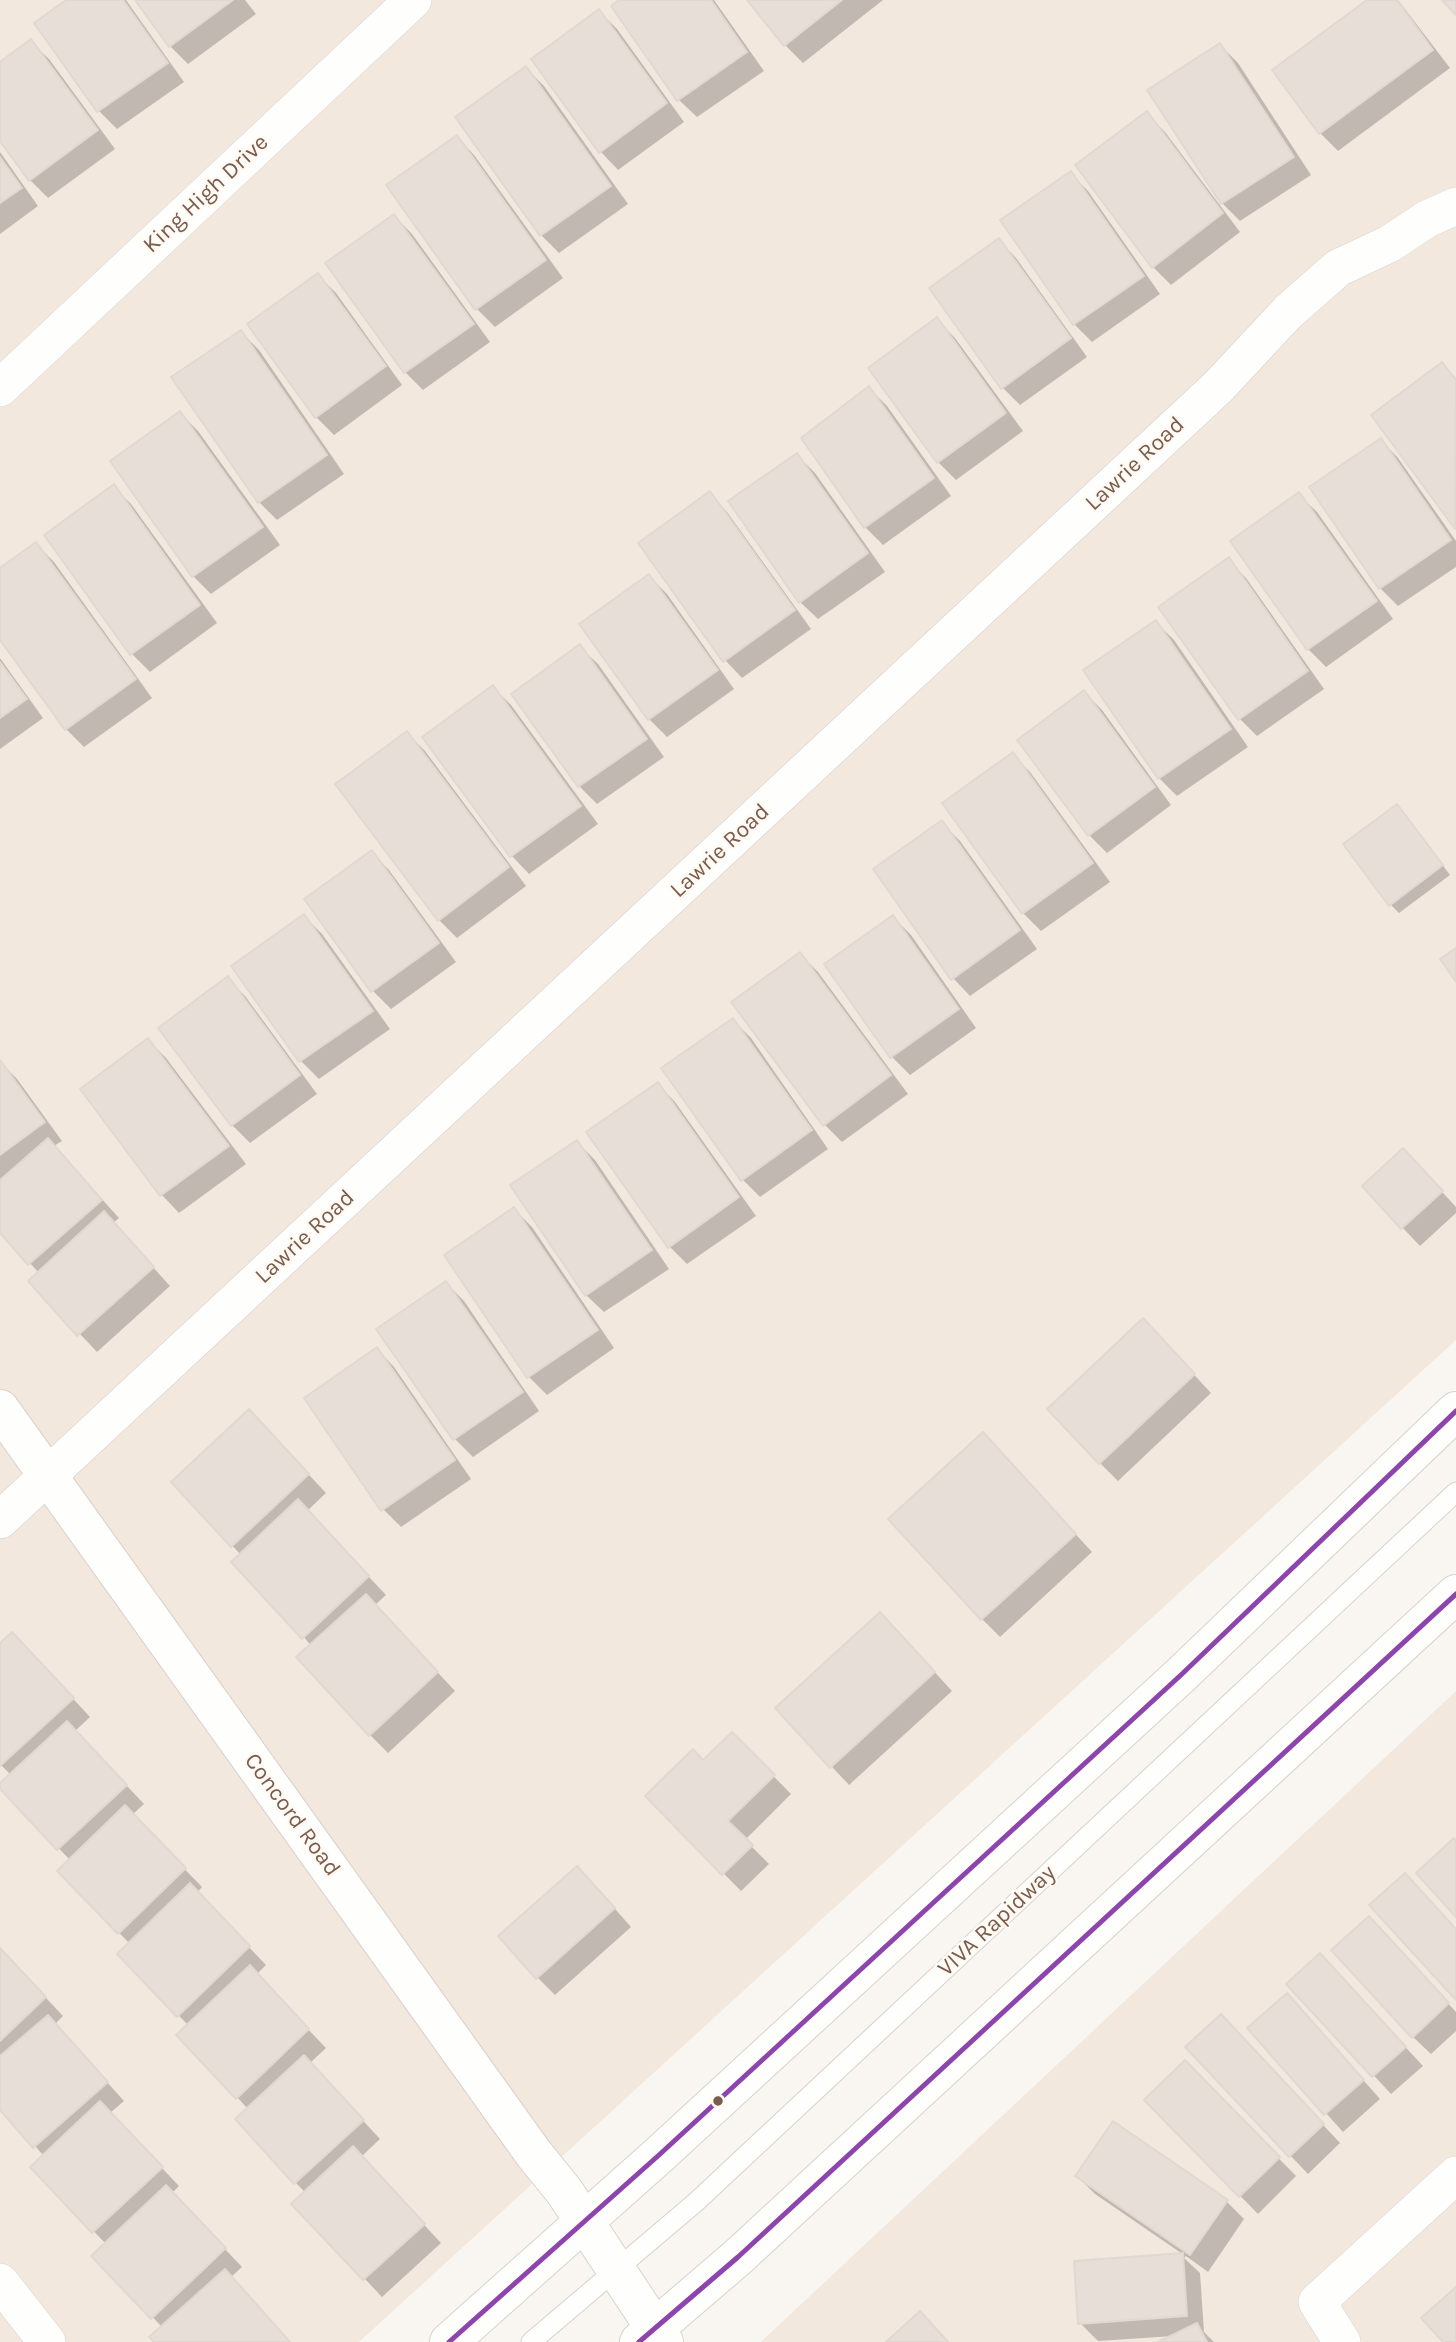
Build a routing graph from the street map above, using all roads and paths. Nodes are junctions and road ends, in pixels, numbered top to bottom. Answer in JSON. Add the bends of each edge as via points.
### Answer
{"nodes":[{"id":1,"x":412,"y":0,"type":"edge"},
{"id":2,"x":1456,"y":206,"type":"edge"},
{"id":3,"x":0,"y":388,"type":"edge"},
{"id":4,"x":0,"y":1409,"type":"edge"},
{"id":5,"x":1456,"y":1411,"type":"edge"},
{"id":6,"x":48,"y":1478,"type":"junction"},
{"id":7,"x":1456,"y":1492,"type":"edge"},
{"id":8,"x":0,"y":1520,"type":"edge"},
{"id":9,"x":1456,"y":1594,"type":"edge"},
{"id":10,"x":1456,"y":2175,"type":"edge"},
{"id":11,"x":584,"y":2221,"type":"junction"},
{"id":12,"x":616,"y":2271,"type":"junction"},
{"id":13,"x":0,"y":2282,"type":"edge"},
{"id":14,"x":652,"y":2337,"type":"edge"},
{"id":15,"x":47,"y":2342,"type":"edge"},
{"id":16,"x":449,"y":2342,"type":"edge"},
{"id":17,"x":531,"y":2342,"type":"edge"},
{"id":18,"x":1342,"y":2342,"type":"edge"}],
"edges":[{"from":1,"to":3,"type":"street","name":"King High Drive"},
{"from":2,"to":6,"type":"street","name":"Lawrie Road","via":[[1338,268],[1288,312],[1208,397]]},
{"from":4,"to":6,"type":"main road","name":"Concord Road"},
{"from":5,"to":11,"type":"main road","via":[[1182,1674]]},
{"from":6,"to":8,"type":"street","name":"Lawrie Road"},
{"from":6,"to":11,"type":"main road","name":"Concord Road"},
{"from":7,"to":12,"type":"lane","name":"VIVA Rapidway","via":[[696,2202]]},
{"from":9,"to":14,"type":"main road"},
{"from":10,"to":18,"type":"street","via":[[1317,2302]]},
{"from":11,"to":12,"type":"main road","name":"Concord Road"},
{"from":11,"to":16,"type":"main road"},
{"from":12,"to":14,"type":"main road","name":"Concord Road"},
{"from":12,"to":17,"type":"lane","name":"VIVA Rapidway"},
{"from":13,"to":15,"type":"street"}]}
